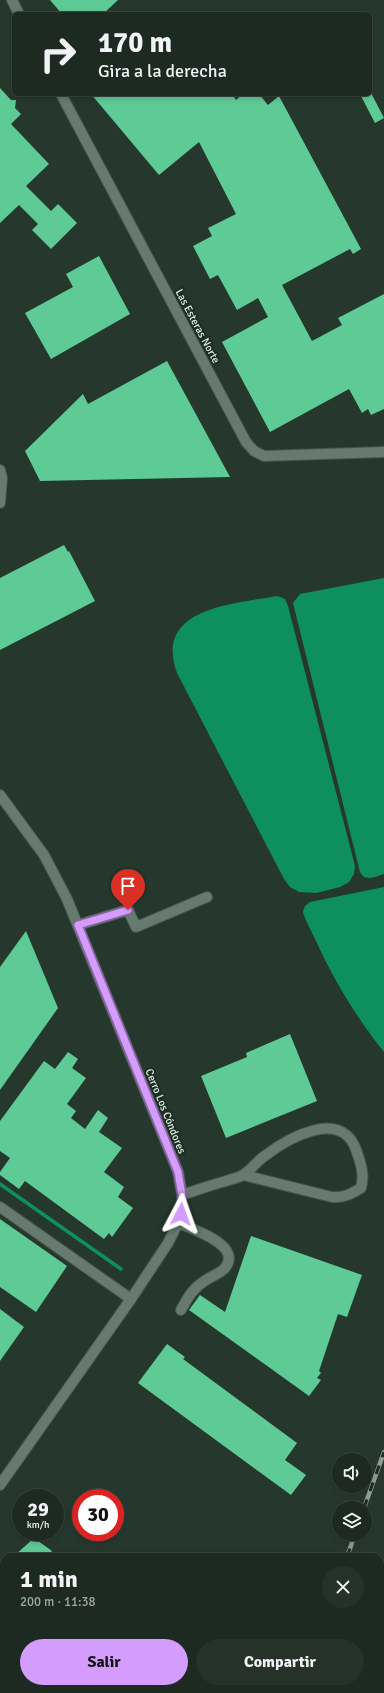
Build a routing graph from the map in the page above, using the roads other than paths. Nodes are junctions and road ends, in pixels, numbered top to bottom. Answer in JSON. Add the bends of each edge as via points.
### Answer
{"nodes":[{"id":1,"x":12,"y":0,"type":"edge"},
{"id":2,"x":18,"y":12,"type":"edge"},
{"id":3,"x":62,"y":96,"type":"edge"},
{"id":4,"x":384,"y":452,"type":"edge"},
{"id":5,"x":0,"y":470,"type":"edge"},
{"id":6,"x":0,"y":503,"type":"edge"},
{"id":7,"x":0,"y":796,"type":"edge"},
{"id":8,"x":207,"y":897,"type":"dead end"},
{"id":9,"x":78,"y":925,"type":"junction"},
{"id":10,"x":243,"y":1175,"type":"junction"},
{"id":11,"x":182,"y":1195,"type":"junction"},
{"id":12,"x":0,"y":1207,"type":"edge"},
{"id":13,"x":178,"y":1222,"type":"junction"},
{"id":14,"x":131,"y":1299,"type":"junction"},
{"id":15,"x":180,"y":1310,"type":"dead end"},
{"id":16,"x":0,"y":1485,"type":"edge"}],
"edges":[{"from":1,"to":2,"type":"street"},
{"from":3,"to":4,"type":"street","name":"Las Esteras Norte","via":[[250,447],[264,456]]},
{"from":5,"to":6,"type":"street"},
{"from":7,"to":9,"type":"street","name":"Cerro Los Cóndores","via":[[52,867]]},
{"from":8,"to":9,"type":"street","via":[[136,927],[128,910]]},
{"from":9,"to":11,"type":"street","name":"Cerro Los Cóndores","via":[[178,1172]]},
{"from":10,"to":10,"type":"street","via":[[332,1197],[349,1195],[361,1188],[364,1179],[353,1144],[346,1135],[334,1129],[316,1128],[265,1155]]},
{"from":10,"to":11,"type":"street"},
{"from":11,"to":13,"type":"street","name":"Cerro Los Cóndores"},
{"from":12,"to":14,"type":"street"},
{"from":13,"to":14,"type":"street","name":"Cerro Los Cóndores","via":[[168,1243]]},
{"from":13,"to":15,"type":"street","via":[[217,1240],[227,1252],[228,1262],[224,1269],[190,1292]]},
{"from":14,"to":16,"type":"street","name":"Cerro Los Cóndores"}]}
